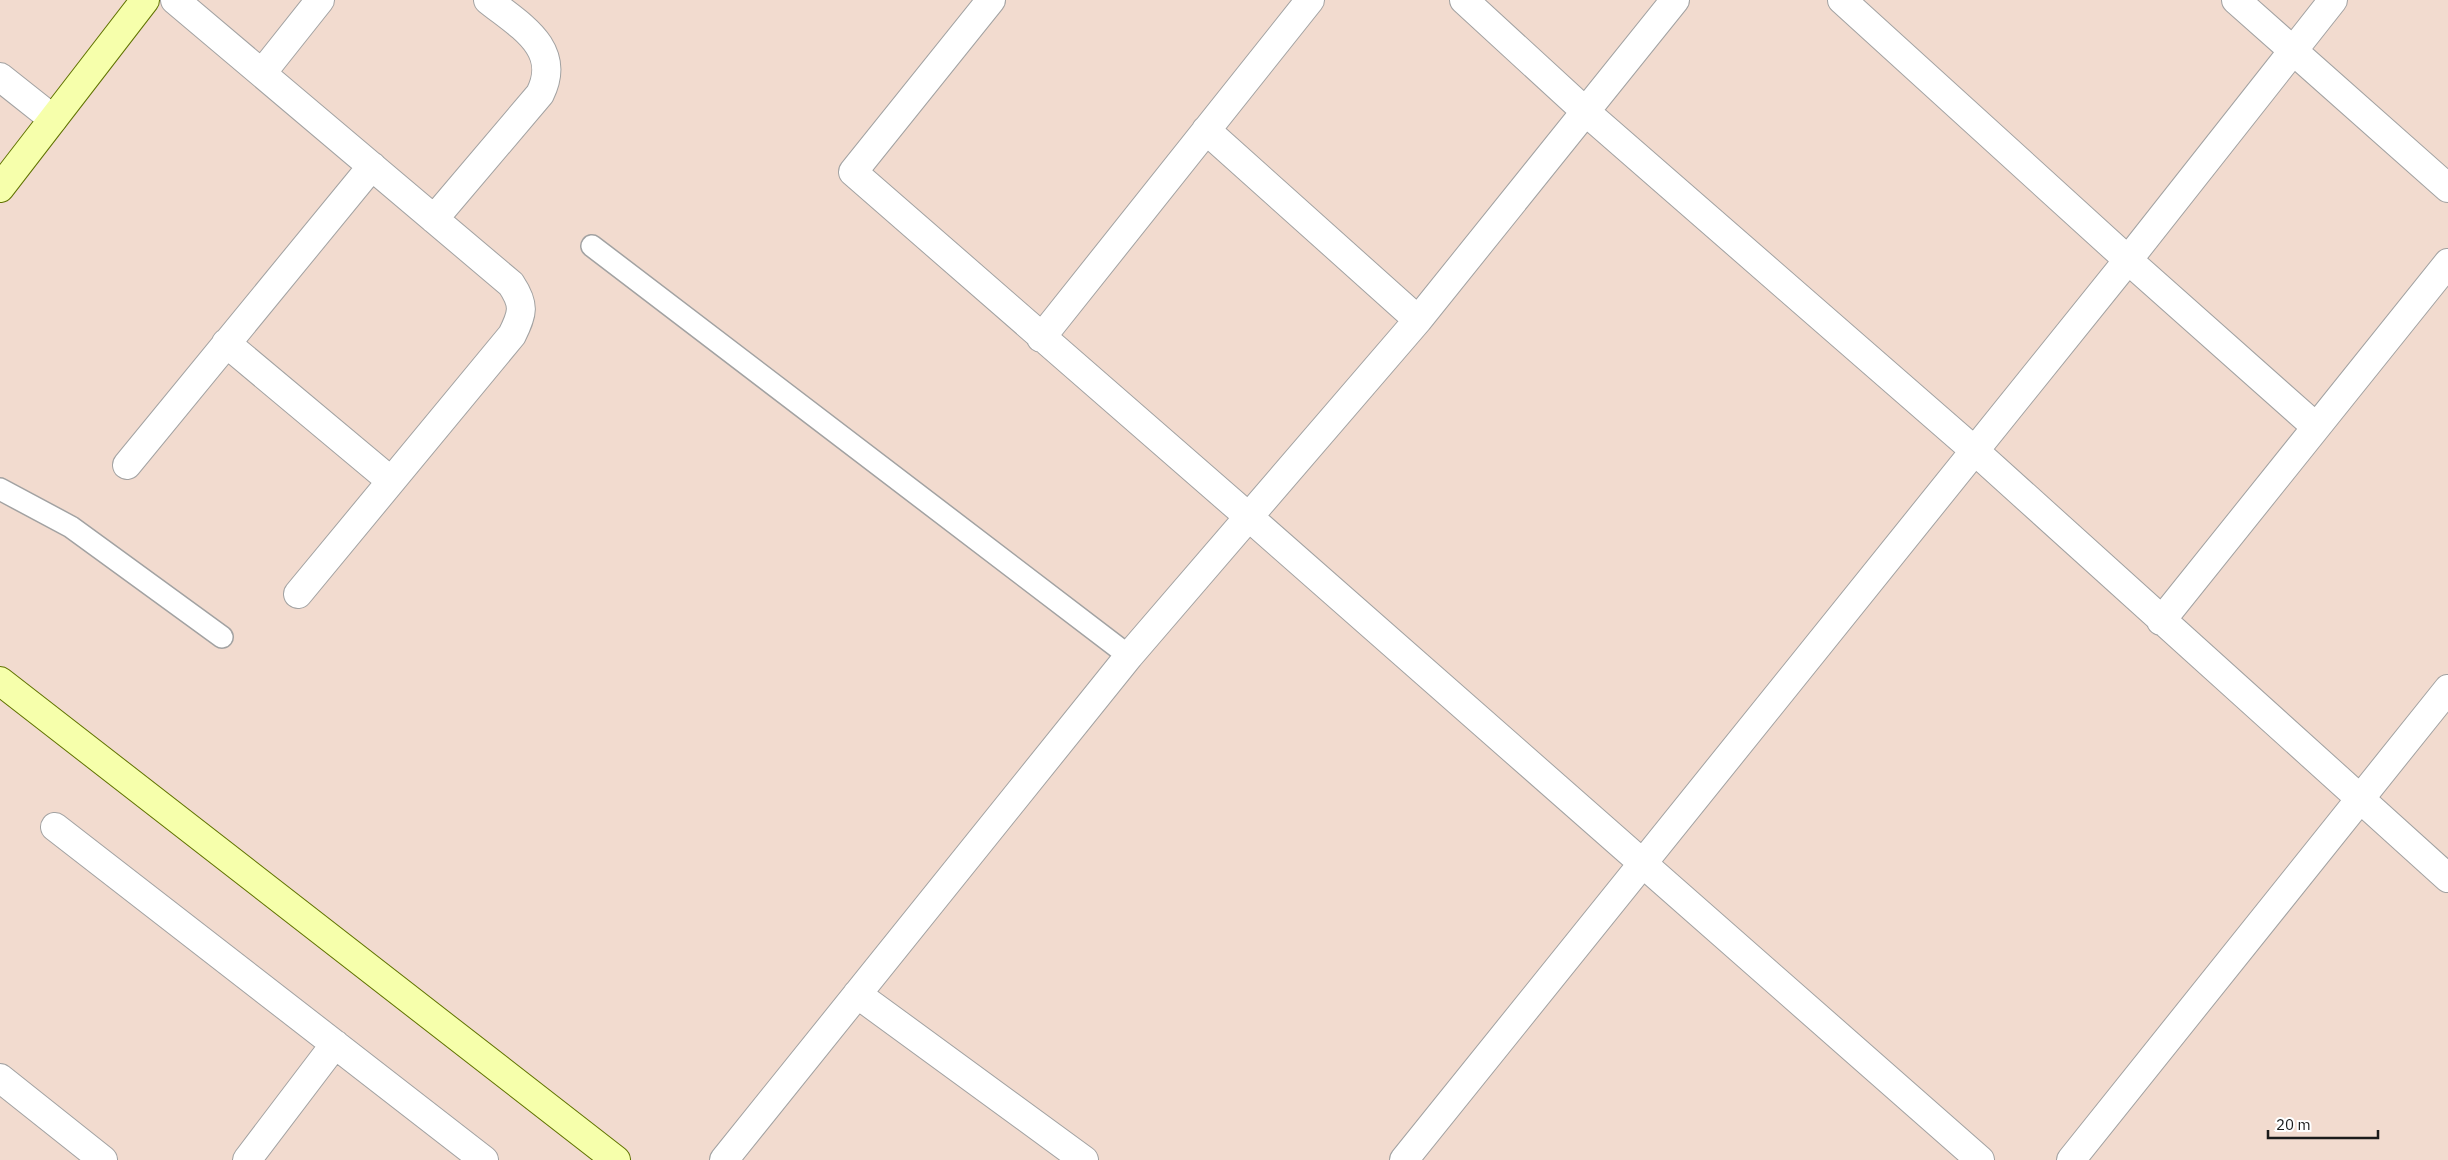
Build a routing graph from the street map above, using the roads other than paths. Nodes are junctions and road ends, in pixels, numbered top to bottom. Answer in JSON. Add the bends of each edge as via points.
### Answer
{"nodes":[{"id":1,"x":146,"y":0,"type":"edge"},
{"id":2,"x":175,"y":0,"type":"edge"},
{"id":3,"x":320,"y":0,"type":"edge"},
{"id":4,"x":488,"y":0,"type":"edge"},
{"id":5,"x":991,"y":0,"type":"edge"},
{"id":6,"x":1310,"y":0,"type":"edge"},
{"id":7,"x":1464,"y":0,"type":"edge"},
{"id":8,"x":1676,"y":0,"type":"edge"},
{"id":9,"x":1842,"y":0,"type":"edge"},
{"id":10,"x":2236,"y":0,"type":"edge"},
{"id":11,"x":2333,"y":0,"type":"edge"},
{"id":12,"x":2293,"y":50,"type":"junction"},
{"id":13,"x":262,"y":73,"type":"junction"},
{"id":14,"x":0,"y":77,"type":"edge"},
{"id":15,"x":1586,"y":112,"type":"junction"},
{"id":16,"x":53,"y":119,"type":"junction"},
{"id":17,"x":1206,"y":130,"type":"junction"},
{"id":18,"x":372,"y":166,"type":"junction"},
{"id":19,"x":0,"y":188,"type":"edge"},
{"id":20,"x":2448,"y":188,"type":"edge"},
{"id":21,"x":434,"y":218,"type":"junction"},
{"id":22,"x":592,"y":246,"type":"dead end"},
{"id":23,"x":2128,"y":260,"type":"junction"},
{"id":24,"x":2448,"y":263,"type":"edge"},
{"id":25,"x":1418,"y":320,"type":"junction"},
{"id":26,"x":1042,"y":338,"type":"junction"},
{"id":27,"x":226,"y":343,"type":"junction"},
{"id":28,"x":2316,"y":427,"type":"junction"},
{"id":29,"x":1975,"y":450,"type":"junction"},
{"id":30,"x":127,"y":465,"type":"dead end"},
{"id":31,"x":392,"y":481,"type":"junction"},
{"id":32,"x":0,"y":489,"type":"edge"},
{"id":33,"x":1250,"y":518,"type":"junction"},
{"id":34,"x":298,"y":594,"type":"dead end"},
{"id":35,"x":2161,"y":621,"type":"junction"},
{"id":36,"x":222,"y":637,"type":"dead end"},
{"id":37,"x":1129,"y":656,"type":"junction"},
{"id":38,"x":0,"y":681,"type":"edge"},
{"id":39,"x":2448,"y":688,"type":"edge"},
{"id":40,"x":2360,"y":798,"type":"junction"},
{"id":41,"x":55,"y":826,"type":"dead end"},
{"id":42,"x":1641,"y":864,"type":"junction"},
{"id":43,"x":2448,"y":878,"type":"edge"},
{"id":44,"x":857,"y":994,"type":"junction"},
{"id":45,"x":335,"y":1044,"type":"junction"},
{"id":46,"x":0,"y":1078,"type":"edge"},
{"id":47,"x":104,"y":1160,"type":"edge"},
{"id":48,"x":247,"y":1160,"type":"edge"},
{"id":49,"x":484,"y":1160,"type":"edge"},
{"id":50,"x":616,"y":1160,"type":"edge"},
{"id":51,"x":724,"y":1160,"type":"edge"},
{"id":52,"x":1084,"y":1160,"type":"edge"},
{"id":53,"x":1404,"y":1160,"type":"edge"},
{"id":54,"x":1980,"y":1160,"type":"edge"},
{"id":55,"x":2070,"y":1160,"type":"edge"}],
"edges":[{"from":1,"to":16,"type":"street"},
{"from":2,"to":13,"type":"street"},
{"from":3,"to":13,"type":"street"},
{"from":4,"to":21,"type":"street","via":[[533,37],[544,52],[548,66],[546,82],[540,94]]},
{"from":5,"to":26,"type":"street","via":[[853,172]]},
{"from":6,"to":17,"type":"street"},
{"from":7,"to":15,"type":"street"},
{"from":8,"to":15,"type":"street"},
{"from":9,"to":23,"type":"street"},
{"from":10,"to":12,"type":"street"},
{"from":11,"to":12,"type":"street"},
{"from":12,"to":20,"type":"street"},
{"from":12,"to":23,"type":"street"},
{"from":13,"to":18,"type":"street"},
{"from":14,"to":16,"type":"street"},
{"from":15,"to":25,"type":"street"},
{"from":15,"to":29,"type":"street"},
{"from":16,"to":19,"type":"street"},
{"from":17,"to":25,"type":"street"},
{"from":17,"to":26,"type":"street"},
{"from":18,"to":21,"type":"street"},
{"from":18,"to":27,"type":"street"},
{"from":21,"to":31,"type":"street","via":[[511,284],[522,306],[512,335]]},
{"from":22,"to":37,"type":"lane"},
{"from":23,"to":28,"type":"street"},
{"from":23,"to":29,"type":"street"},
{"from":24,"to":28,"type":"street"},
{"from":25,"to":33,"type":"street"},
{"from":26,"to":33,"type":"street"},
{"from":27,"to":30,"type":"street"},
{"from":27,"to":31,"type":"street"},
{"from":28,"to":35,"type":"street"},
{"from":29,"to":35,"type":"street"},
{"from":29,"to":42,"type":"street"},
{"from":31,"to":34,"type":"street"},
{"from":32,"to":36,"type":"lane","via":[[71,527]]},
{"from":33,"to":37,"type":"street"},
{"from":33,"to":42,"type":"street"},
{"from":35,"to":40,"type":"street"},
{"from":37,"to":44,"type":"street"},
{"from":38,"to":50,"type":"street"},
{"from":39,"to":40,"type":"street"},
{"from":40,"to":43,"type":"street"},
{"from":40,"to":55,"type":"street"},
{"from":41,"to":45,"type":"street"},
{"from":42,"to":53,"type":"street"},
{"from":42,"to":54,"type":"street"},
{"from":44,"to":51,"type":"street"},
{"from":44,"to":52,"type":"street"},
{"from":45,"to":48,"type":"street"},
{"from":45,"to":49,"type":"street"},
{"from":46,"to":47,"type":"street"}]}
